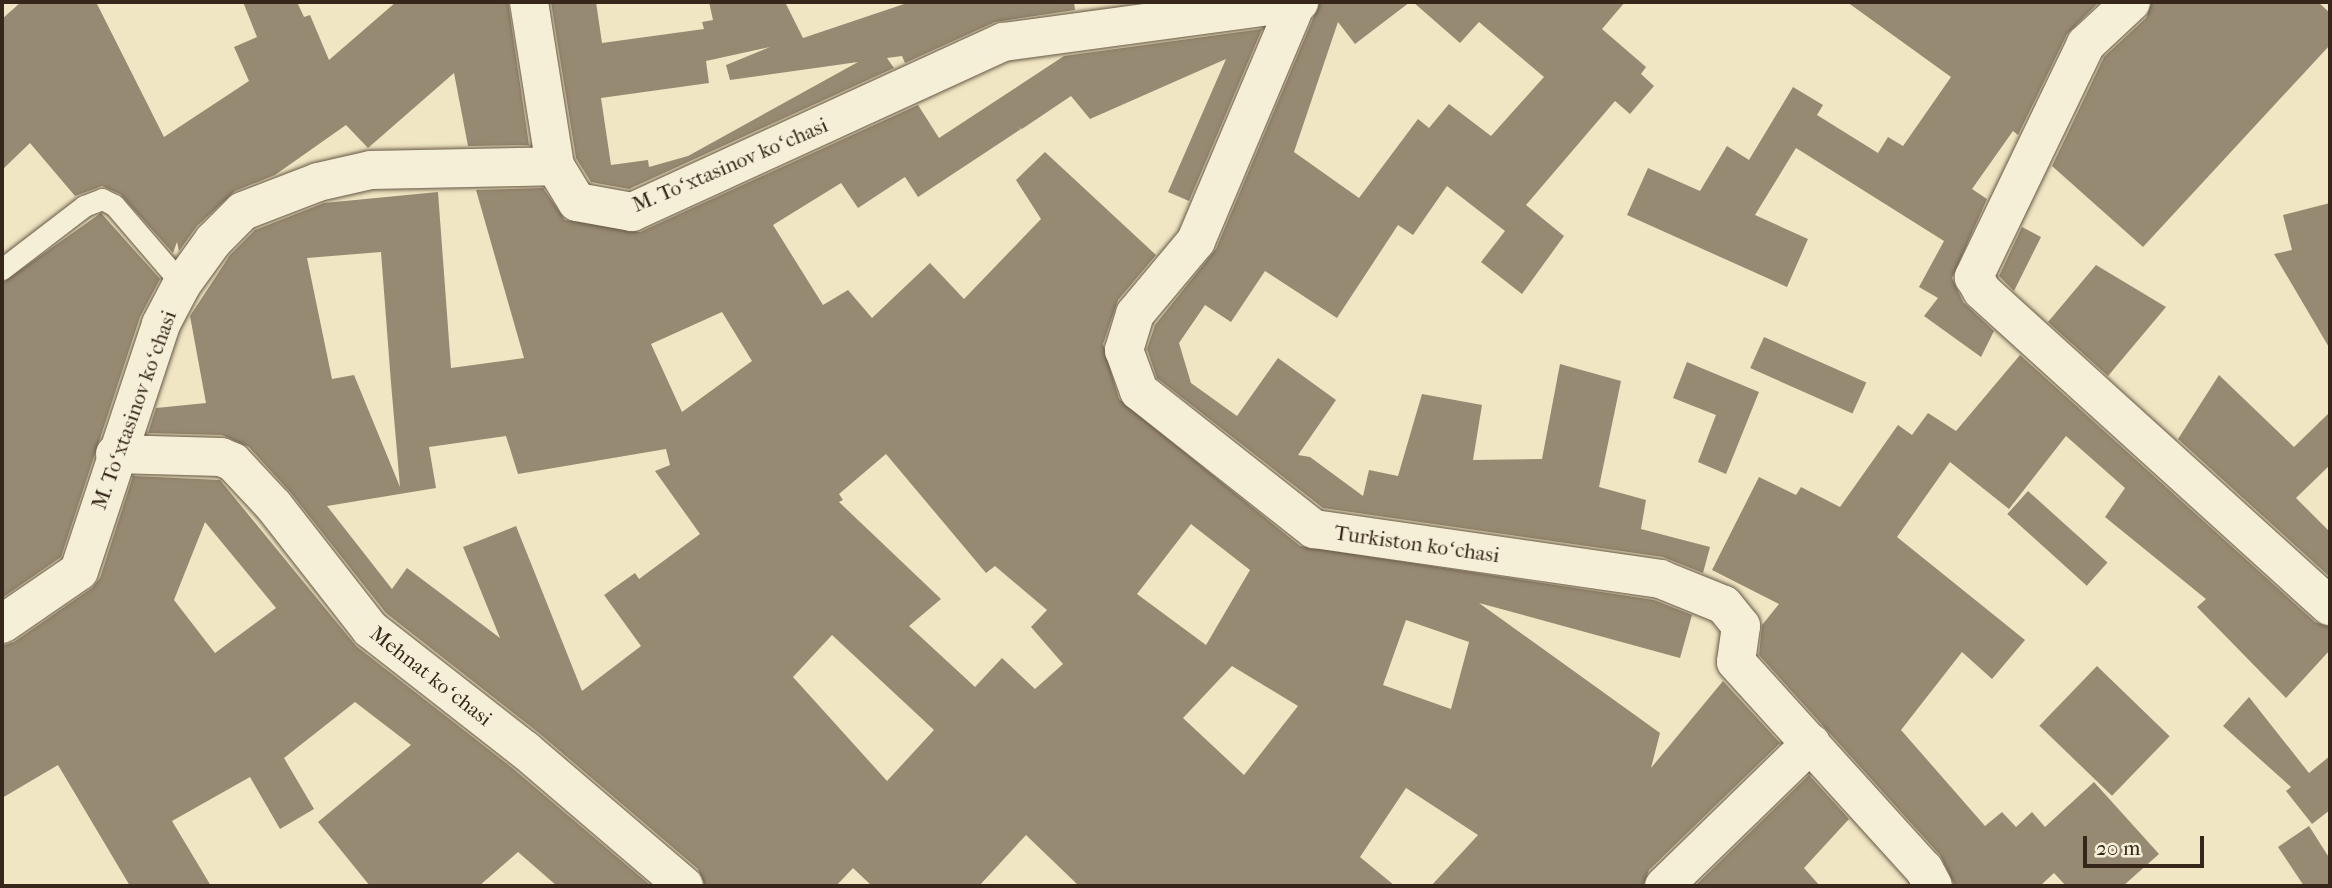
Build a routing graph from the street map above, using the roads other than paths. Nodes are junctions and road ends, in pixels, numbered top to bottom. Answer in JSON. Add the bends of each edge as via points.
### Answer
{"nodes":[{"id":1,"x":529,"y":2,"type":"edge"},
{"id":2,"x":2131,"y":2,"type":"edge"},
{"id":3,"x":1298,"y":3,"type":"edge"},
{"id":4,"x":555,"y":166,"type":"junction"},
{"id":5,"x":2,"y":269,"type":"edge"},
{"id":6,"x":182,"y":284,"type":"junction"},
{"id":7,"x":115,"y":454,"type":"junction"},
{"id":8,"x":2330,"y":606,"type":"edge"},
{"id":9,"x":2,"y":624,"type":"edge"},
{"id":10,"x":1811,"y":743,"type":"junction"},
{"id":11,"x":684,"y":886,"type":"edge"},
{"id":12,"x":1664,"y":886,"type":"edge"},
{"id":13,"x":1933,"y":886,"type":"edge"}],
"edges":[{"from":1,"to":4,"type":"street"},
{"from":2,"to":8,"type":"street","via":[[2086,44],[1974,277],[1982,292]]},
{"from":3,"to":4,"type":"street","name":"M. Toʻxtasinov koʻchasi","via":[[1004,42],[632,212],[577,202]]},
{"from":3,"to":10,"type":"street","name":"Turkiston koʻchasi","via":[[1196,241],[1135,314],[1124,350],[1139,390],[1314,529],[1661,579],[1724,605],[1741,626],[1736,662]]},
{"from":4,"to":6,"type":"street","name":"M. Toʻxtasinov koʻchasi","via":[[372,170],[318,182],[243,211],[213,241]]},
{"from":5,"to":6,"type":"lane","via":[[84,206],[102,199],[114,205]]},
{"from":6,"to":7,"type":"street","name":"M. Toʻxtasinov koʻchasi","via":[[161,324]]},
{"from":7,"to":9,"type":"street","name":"M. Toʻxtasinov koʻchasi","via":[[79,571]]},
{"from":7,"to":11,"type":"street","name":"Mehnat koʻchasi","via":[[221,457],[233,462],[370,629],[525,750]]},
{"from":10,"to":12,"type":"street"},
{"from":10,"to":13,"type":"street","name":"Turkiston koʻchasi","via":[[1924,869]]}]}
